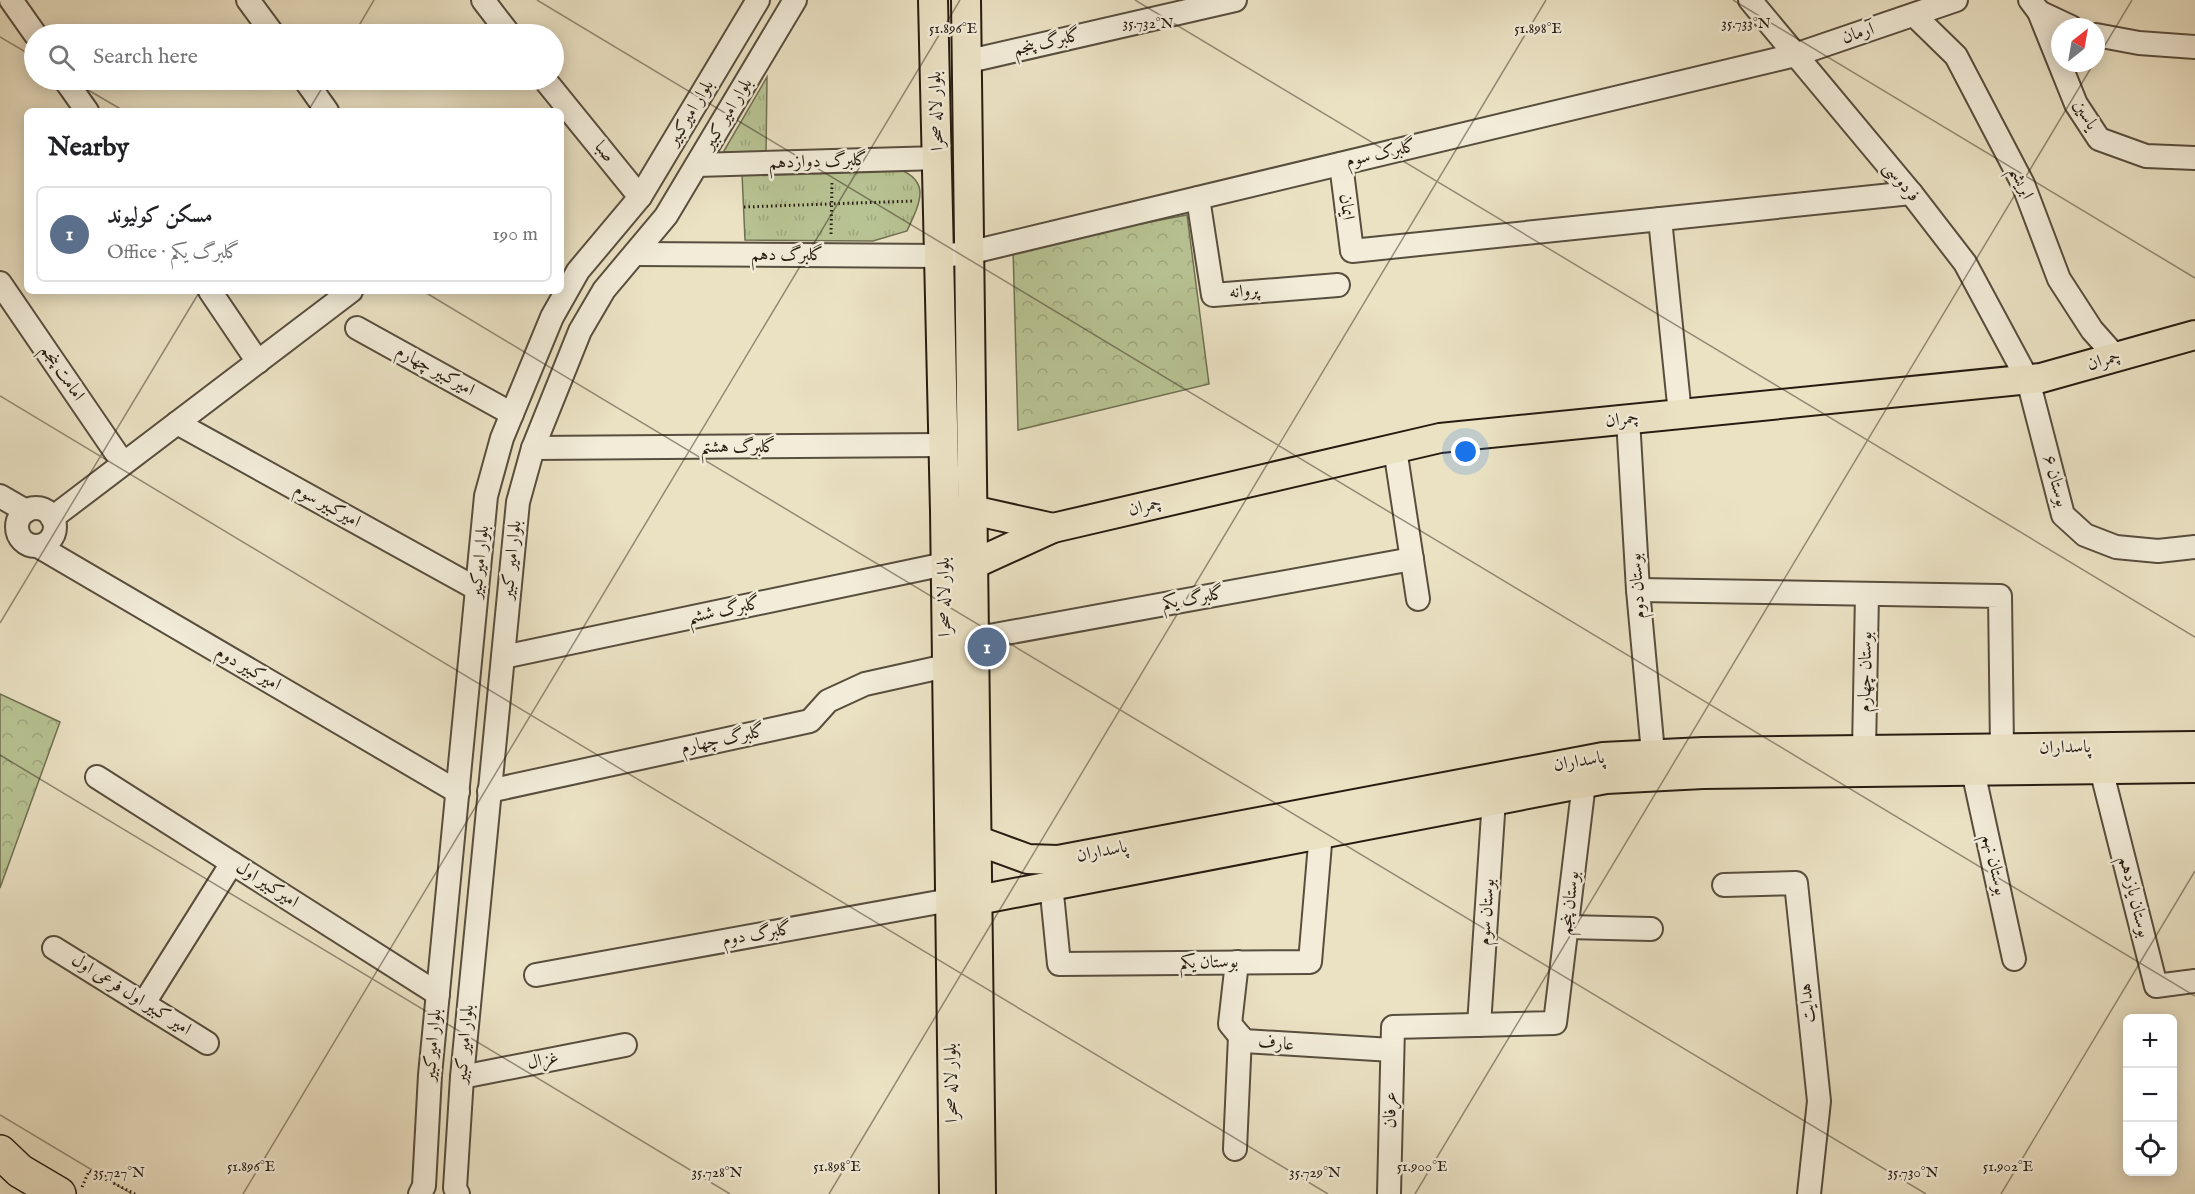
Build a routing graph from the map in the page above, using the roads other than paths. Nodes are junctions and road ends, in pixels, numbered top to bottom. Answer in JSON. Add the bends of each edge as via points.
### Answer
{"nodes":[{"id":1,"x":11,"y":0,"type":"edge"},
{"id":2,"x":248,"y":0,"type":"edge"},
{"id":3,"x":483,"y":0,"type":"edge"},
{"id":4,"x":758,"y":0,"type":"edge"},
{"id":5,"x":795,"y":0,"type":"edge"},
{"id":6,"x":933,"y":0,"type":"edge"},
{"id":7,"x":966,"y":0,"type":"edge"},
{"id":8,"x":1235,"y":0,"type":"edge"},
{"id":9,"x":1750,"y":0,"type":"edge"},
{"id":10,"x":1956,"y":0,"type":"edge"},
{"id":11,"x":2034,"y":6,"type":"edge"},
{"id":12,"x":1914,"y":15,"type":"junction"},
{"id":13,"x":2055,"y":18,"type":"edge"},
{"id":14,"x":27,"y":24,"type":"edge"},
{"id":15,"x":266,"y":24,"type":"edge"},
{"id":16,"x":501,"y":24,"type":"edge"},
{"id":17,"x":2105,"y":37,"type":"edge"},
{"id":18,"x":2195,"y":47,"type":"edge"},
{"id":19,"x":1795,"y":55,"type":"junction"},
{"id":20,"x":965,"y":62,"type":"junction"},
{"id":21,"x":72,"y":90,"type":"edge"},
{"id":22,"x":312,"y":90,"type":"edge"},
{"id":23,"x":550,"y":90,"type":"edge"},
{"id":24,"x":85,"y":108,"type":"edge"},
{"id":25,"x":325,"y":108,"type":"edge"},
{"id":26,"x":560,"y":108,"type":"edge"},
{"id":27,"x":569,"y":125,"type":"edge"},
{"id":28,"x":939,"y":158,"type":"junction"},
{"id":29,"x":2195,"y":158,"type":"edge"},
{"id":30,"x":1341,"y":164,"type":"junction"},
{"id":31,"x":697,"y":165,"type":"junction"},
{"id":32,"x":1911,"y":193,"type":"junction"},
{"id":33,"x":640,"y":197,"type":"junction"},
{"id":34,"x":1198,"y":198,"type":"junction"},
{"id":35,"x":1660,"y":219,"type":"junction"},
{"id":36,"x":635,"y":254,"type":"junction"},
{"id":37,"x":954,"y":254,"type":"junction"},
{"id":38,"x":0,"y":283,"type":"edge"},
{"id":39,"x":1338,"y":285,"type":"dead end"},
{"id":40,"x":212,"y":294,"type":"edge"},
{"id":41,"x":347,"y":294,"type":"edge"},
{"id":42,"x":357,"y":328,"type":"dead end"},
{"id":43,"x":2195,"y":335,"type":"edge"},
{"id":44,"x":2116,"y":357,"type":"junction"},
{"id":45,"x":258,"y":362,"type":"junction"},
{"id":46,"x":2028,"y":380,"type":"junction"},
{"id":47,"x":512,"y":414,"type":"junction"},
{"id":48,"x":1680,"y":414,"type":"junction"},
{"id":49,"x":1628,"y":419,"type":"junction"},
{"id":50,"x":177,"y":423,"type":"junction"},
{"id":51,"x":943,"y":445,"type":"junction"},
{"id":52,"x":533,"y":448,"type":"junction"},
{"id":53,"x":1395,"y":449,"type":"junction"},
{"id":54,"x":123,"y":463,"type":"junction"},
{"id":55,"x":0,"y":496,"type":"edge"},
{"id":56,"x":486,"y":496,"type":"junction"},
{"id":57,"x":518,"y":502,"type":"junction"},
{"id":58,"x":26,"y":511,"type":"junction"},
{"id":59,"x":959,"y":511,"type":"junction"},
{"id":60,"x":52,"y":518,"type":"junction"},
{"id":61,"x":1053,"y":528,"type":"junction"},
{"id":62,"x":38,"y":546,"type":"junction"},
{"id":63,"x":2195,"y":547,"type":"edge"},
{"id":64,"x":1412,"y":558,"type":"junction"},
{"id":65,"x":945,"y":564,"type":"junction"},
{"id":66,"x":974,"y":564,"type":"junction"},
{"id":67,"x":477,"y":589,"type":"junction"},
{"id":68,"x":1638,"y":590,"type":"junction"},
{"id":69,"x":1867,"y":594,"type":"junction"},
{"id":70,"x":1418,"y":599,"type":"dead end"},
{"id":71,"x":974,"y":639,"type":"junction"},
{"id":72,"x":503,"y":657,"type":"junction"},
{"id":73,"x":946,"y":666,"type":"junction"},
{"id":74,"x":2195,"y":746,"type":"edge"},
{"id":75,"x":2002,"y":748,"type":"junction"},
{"id":76,"x":1864,"y":750,"type":"junction"},
{"id":77,"x":1653,"y":753,"type":"junction"},
{"id":78,"x":2101,"y":758,"type":"junction"},
{"id":79,"x":2195,"y":768,"type":"edge"},
{"id":80,"x":1973,"y":771,"type":"junction"},
{"id":81,"x":97,"y":777,"type":"dead end"},
{"id":82,"x":1584,"y":783,"type":"junction"},
{"id":83,"x":489,"y":791,"type":"junction"},
{"id":84,"x":458,"y":792,"type":"junction"},
{"id":85,"x":1494,"y":799,"type":"junction"},
{"id":86,"x":1318,"y":821,"type":"junction"},
{"id":87,"x":976,"y":840,"type":"junction"},
{"id":88,"x":232,"y":863,"type":"junction"},
{"id":89,"x":1051,"y":884,"type":"junction"},
{"id":90,"x":1724,"y":885,"type":"dead end"},
{"id":91,"x":950,"y":900,"type":"junction"},
{"id":92,"x":978,"y":900,"type":"junction"},
{"id":93,"x":1567,"y":927,"type":"junction"},
{"id":94,"x":1651,"y":929,"type":"dead end"},
{"id":95,"x":54,"y":948,"type":"dead end"},
{"id":96,"x":2014,"y":959,"type":"dead end"},
{"id":97,"x":1237,"y":962,"type":"junction"},
{"id":98,"x":536,"y":975,"type":"dead end"},
{"id":99,"x":2195,"y":981,"type":"edge"},
{"id":100,"x":438,"y":994,"type":"junction"},
{"id":101,"x":144,"y":1003,"type":"junction"},
{"id":102,"x":1479,"y":1025,"type":"junction"},
{"id":103,"x":1240,"y":1036,"type":"junction"},
{"id":104,"x":207,"y":1043,"type":"dead end"},
{"id":105,"x":625,"y":1045,"type":"dead end"},
{"id":106,"x":1392,"y":1050,"type":"junction"},
{"id":107,"x":462,"y":1077,"type":"junction"},
{"id":108,"x":1235,"y":1149,"type":"dead end"},
{"id":109,"x":0,"y":1152,"type":"edge"},
{"id":110,"x":59,"y":1194,"type":"edge"},
{"id":111,"x":420,"y":1194,"type":"edge"},
{"id":112,"x":458,"y":1194,"type":"edge"},
{"id":113,"x":954,"y":1194,"type":"edge"},
{"id":114,"x":981,"y":1194,"type":"edge"},
{"id":115,"x":1389,"y":1194,"type":"edge"},
{"id":116,"x":1809,"y":1194,"type":"edge"}],
"edges":[{"from":1,"to":14,"type":"street"},
{"from":2,"to":15,"type":"street"},
{"from":3,"to":16,"type":"street"},
{"from":4,"to":33,"type":"street","name":"بلوار امیرکبیر"},
{"from":5,"to":31,"type":"street","name":"بلوار امیر کبیر"},
{"from":6,"to":28,"type":"main road","name":"بلوار لاله صحرا"},
{"from":7,"to":20,"type":"main road","name":"بلوار لاله صحرا"},
{"from":8,"to":20,"type":"street","name":"گلبرگ پنجم"},
{"from":9,"to":19,"type":"street","name":"فردوسی"},
{"from":10,"to":12,"type":"street","name":"آرمان"},
{"from":11,"to":13,"type":"street"},
{"from":11,"to":29,"type":"street","name":"یاسین","via":[[2076,104],[2099,139],[2146,156]]},
{"from":12,"to":19,"type":"street","name":"آرمان"},
{"from":12,"to":44,"type":"street","name":"ابریشم","via":[[1956,56],[2023,184],[2059,279],[2092,330]]},
{"from":17,"to":18,"type":"street"},
{"from":19,"to":30,"type":"street","name":"گلبرک سوم"},
{"from":19,"to":32,"type":"street","name":"فردوسی"},
{"from":20,"to":37,"type":"main road","name":"بلوار لاله صحرا"},
{"from":21,"to":24,"type":"street"},
{"from":22,"to":25,"type":"street"},
{"from":23,"to":26,"type":"street","name":"صبا"},
{"from":27,"to":33,"type":"street","name":"صبا"},
{"from":28,"to":31,"type":"street","name":"گلبرگ دوازدهم"},
{"from":28,"to":37,"type":"main road","name":"بلوار لاله صحرا","via":[[939,201]]},
{"from":30,"to":34,"type":"street","name":"گلبرک سوم"},
{"from":30,"to":35,"type":"street","name":"ایمان","via":[[1352,251]]},
{"from":31,"to":36,"type":"street","name":"بلوار امیر کبیر","via":[[666,216]]},
{"from":32,"to":35,"type":"street"},
{"from":32,"to":46,"type":"street","name":"فردوسی","via":[[1965,263]]},
{"from":33,"to":47,"type":"street","name":"بلوار امیرکبیر","via":[[578,271],[552,317]]},
{"from":34,"to":37,"type":"street","name":"گلبرک سوم"},
{"from":34,"to":39,"type":"street","name":"پروانه","via":[[1213,295]]},
{"from":35,"to":48,"type":"street"},
{"from":36,"to":37,"type":"street","name":"گلبرگ دهم"},
{"from":36,"to":52,"type":"street","name":"بلوار امیر کبیر","via":[[604,290],[580,331]]},
{"from":37,"to":51,"type":"main road","name":"بلوار لاله صحرا"},
{"from":37,"to":59,"type":"main road","name":"بلوار لاله صحرا"},
{"from":38,"to":54,"type":"street","name":"امامت پنجم"},
{"from":40,"to":45,"type":"street"},
{"from":41,"to":45,"type":"street"},
{"from":42,"to":47,"type":"street","name":"امیرکبیر چهارم"},
{"from":43,"to":44,"type":"main road","name":"چمران"},
{"from":44,"to":46,"type":"main road","name":"چمران"},
{"from":45,"to":50,"type":"street"},
{"from":46,"to":48,"type":"main road","name":"چمران"},
{"from":46,"to":63,"type":"street","name":"بوستان ۶","via":[[2063,515],[2085,535],[2116,547],[2158,551]]},
{"from":47,"to":56,"type":"street","name":"بلوار امیرکبیر"},
{"from":48,"to":49,"type":"main road","name":"چمران"},
{"from":49,"to":53,"type":"main road","name":"چمران","via":[[1440,438]]},
{"from":49,"to":68,"type":"street","name":"بوستان دوم"},
{"from":50,"to":54,"type":"street"},
{"from":50,"to":67,"type":"street","name":"امیرکبیر سوم"},
{"from":51,"to":52,"type":"street","name":"گلبرگ هشتم"},
{"from":51,"to":59,"type":"main road","name":"بلوار لاله صحرا"},
{"from":52,"to":57,"type":"street","name":"بلوار امیر کبیر"},
{"from":53,"to":61,"type":"main road","name":"چمران"},
{"from":53,"to":64,"type":"street"},
{"from":54,"to":60,"type":"street"},
{"from":55,"to":58,"type":"street"},
{"from":56,"to":57,"type":"street"},
{"from":56,"to":67,"type":"street","name":"بلوار امیرکبیر"},
{"from":57,"to":72,"type":"street","name":"بلوار امیر کبیر"},
{"from":58,"to":60,"type":"street","via":[[43,510]]},
{"from":58,"to":62,"type":"street","via":[[18,520],[18,533],[26,543]]},
{"from":59,"to":61,"type":"main road","name":"چمران"},
{"from":59,"to":65,"type":"main road","name":"بلوار لاله صحرا"},
{"from":59,"to":66,"type":"main road","name":"بلوار لاله صحرا"},
{"from":60,"to":62,"type":"street","via":[[53,535]]},
{"from":61,"to":66,"type":"main road","name":"چمران"},
{"from":62,"to":84,"type":"street","name":"امیرکبیر دوم"},
{"from":64,"to":70,"type":"street"},
{"from":64,"to":71,"type":"street","name":"گلبرگ یکم"},
{"from":65,"to":66,"type":"main road","name":"چمران"},
{"from":65,"to":72,"type":"street","name":"گلبرگ ششم"},
{"from":65,"to":73,"type":"main road","name":"بلوار لاله صحرا"},
{"from":66,"to":71,"type":"main road","name":"بلوار لاله صحرا"},
{"from":67,"to":84,"type":"street","name":"بلوار امیرکبیر"},
{"from":68,"to":69,"type":"street"},
{"from":68,"to":77,"type":"street","name":"بوستان دوم"},
{"from":69,"to":75,"type":"street","via":[[2000,596]]},
{"from":69,"to":76,"type":"street","name":"بوستان چهارم"},
{"from":71,"to":87,"type":"main road","name":"بلوار لاله صحرا"},
{"from":72,"to":83,"type":"street","name":"بلوار امیر کبیر"},
{"from":73,"to":83,"type":"street","name":"گلبرگ چهارم","via":[[865,684],[828,700],[810,721]]},
{"from":73,"to":91,"type":"main road","name":"بلوار لاله صحرا"},
{"from":74,"to":78,"type":"main road","name":"پاسداران"},
{"from":75,"to":76,"type":"main road","name":"پاسداران"},
{"from":75,"to":78,"type":"main road","name":"پاسداران"},
{"from":76,"to":77,"type":"main road","name":"پاسداران"},
{"from":77,"to":86,"type":"main road","name":"پاسداران","via":[[1582,761]]},
{"from":78,"to":79,"type":"main road","name":"پاسداران"},
{"from":78,"to":80,"type":"main road","name":"پاسداران"},
{"from":78,"to":99,"type":"street","name":"بوستان یازدهم","via":[[2156,986]]},
{"from":80,"to":82,"type":"main road","name":"پاسداران","via":[[1654,775]]},
{"from":80,"to":96,"type":"street","name":"بوستان نهم"},
{"from":81,"to":88,"type":"street","name":"امیرکبیر اول"},
{"from":82,"to":85,"type":"main road","name":"پاسداران"},
{"from":82,"to":93,"type":"street","name":"بوستان پنجم"},
{"from":83,"to":107,"type":"street","name":"بلوار امیر کبیر"},
{"from":84,"to":100,"type":"street","name":"بلوار امیرکبیر"},
{"from":85,"to":86,"type":"main road","name":"پاسداران"},
{"from":85,"to":102,"type":"street","name":"بوستان سوم"},
{"from":86,"to":87,"type":"main road","name":"پاسداران","via":[[1058,861],[1028,859]]},
{"from":86,"to":89,"type":"main road","name":"پاسداران"},
{"from":86,"to":97,"type":"street","name":"بوستان یکم","via":[[1310,962]]},
{"from":87,"to":92,"type":"main road","name":"بلوار لاله صحرا"},
{"from":88,"to":100,"type":"street","name":"امیرکبیر اول"},
{"from":88,"to":101,"type":"street"},
{"from":89,"to":92,"type":"main road","name":"پاسداران"},
{"from":89,"to":97,"type":"street","name":"بوستان یکم","via":[[1059,964]]},
{"from":90,"to":116,"type":"street","name":"هدایت","via":[[1796,883],[1819,1101]]},
{"from":91,"to":92,"type":"street","name":"گلبرگ دوم"},
{"from":91,"to":98,"type":"street","name":"گلبرگ دوم"},
{"from":91,"to":113,"type":"main road","name":"بلوار لاله صحرا"},
{"from":92,"to":114,"type":"main road","name":"بلوار لاله صحرا"},
{"from":93,"to":94,"type":"street"},
{"from":93,"to":102,"type":"street","name":"بوستان پنجم","via":[[1555,1023]]},
{"from":95,"to":101,"type":"street","name":"امیر کبیر اول فرعی اول"},
{"from":97,"to":103,"type":"street","name":"عارف","via":[[1230,1024]]},
{"from":100,"to":111,"type":"street","name":"بلوار امیرکبیر","via":[[424,1186]]},
{"from":101,"to":104,"type":"street","name":"امیر کبیر اول فرعی اول"},
{"from":102,"to":106,"type":"street","name":"عرفان","via":[[1393,1027]]},
{"from":103,"to":106,"type":"street","name":"عارف","via":[[1244,1041],[1289,1046]]},
{"from":103,"to":108,"type":"street"},
{"from":105,"to":107,"type":"street","name":"غزال"},
{"from":106,"to":115,"type":"street","name":"عرفان"},
{"from":107,"to":112,"type":"street","name":"بلوار امیر کبیر","via":[[455,1188]]},
{"from":109,"to":110,"type":"highway","via":[[20,1171]]}]}
